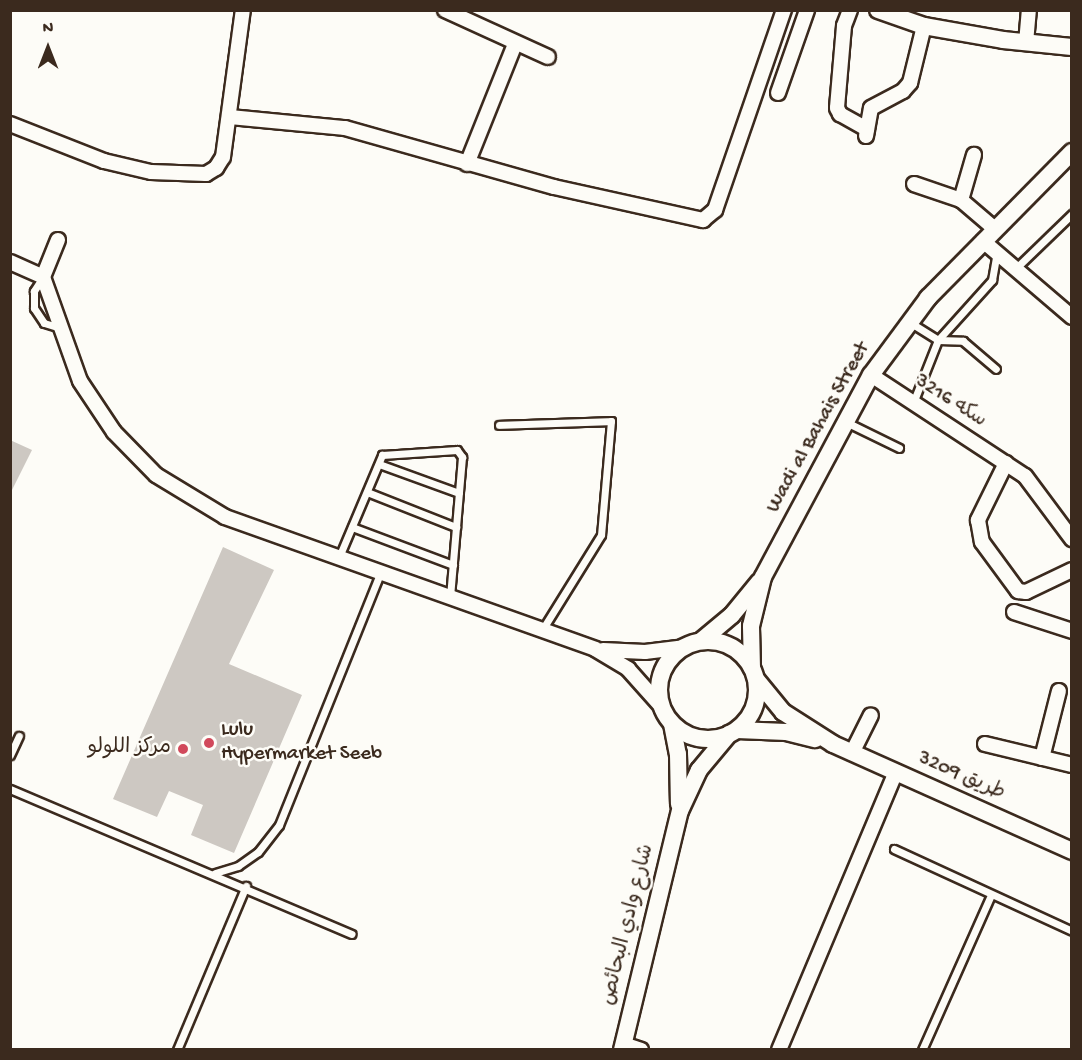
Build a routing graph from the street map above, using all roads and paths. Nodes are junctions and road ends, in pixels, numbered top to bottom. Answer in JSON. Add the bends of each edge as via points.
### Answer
{"nodes":[{"id":1,"x":243,"y":10,"type":"edge"},
{"id":2,"x":445,"y":10,"type":"edge"},
{"id":3,"x":784,"y":10,"type":"edge"},
{"id":4,"x":807,"y":10,"type":"edge"},
{"id":5,"x":850,"y":10,"type":"edge"},
{"id":6,"x":878,"y":10,"type":"edge"},
{"id":7,"x":1029,"y":10,"type":"edge"},
{"id":8,"x":924,"y":26,"type":"junction"},
{"id":9,"x":1026,"y":43,"type":"junction"},
{"id":10,"x":515,"y":44,"type":"junction"},
{"id":11,"x":1071,"y":47,"type":"edge"},
{"id":12,"x":548,"y":57,"type":"dead end"},
{"id":13,"x":778,"y":93,"type":"dead end"},
{"id":14,"x":230,"y":117,"type":"junction"},
{"id":15,"x":10,"y":124,"type":"edge"},
{"id":16,"x":1071,"y":152,"type":"edge"},
{"id":17,"x":974,"y":155,"type":"dead end"},
{"id":18,"x":467,"y":164,"type":"junction"},
{"id":19,"x":914,"y":184,"type":"dead end"},
{"id":20,"x":961,"y":200,"type":"junction"},
{"id":21,"x":1071,"y":214,"type":"edge"},
{"id":22,"x":989,"y":235,"type":"junction"},
{"id":23,"x":58,"y":240,"type":"dead end"},
{"id":24,"x":997,"y":253,"type":"junction"},
{"id":25,"x":10,"y":262,"type":"edge"},
{"id":26,"x":1016,"y":268,"type":"junction"},
{"id":27,"x":43,"y":277,"type":"junction"},
{"id":28,"x":1071,"y":317,"type":"edge"},
{"id":29,"x":909,"y":321,"type":"junction"},
{"id":30,"x":938,"y":340,"type":"junction"},
{"id":31,"x":996,"y":369,"type":"dead end"},
{"id":32,"x":871,"y":375,"type":"junction"},
{"id":33,"x":914,"y":403,"type":"junction"},
{"id":34,"x":846,"y":422,"type":"junction"},
{"id":35,"x":499,"y":425,"type":"dead end"},
{"id":36,"x":899,"y":448,"type":"dead end"},
{"id":37,"x":1006,"y":463,"type":"junction"},
{"id":38,"x":379,"y":464,"type":"junction"},
{"id":39,"x":367,"y":492,"type":"junction"},
{"id":40,"x":459,"y":493,"type":"junction"},
{"id":41,"x":352,"y":527,"type":"junction"},
{"id":42,"x":456,"y":527,"type":"junction"},
{"id":43,"x":1071,"y":539,"type":"edge"},
{"id":44,"x":339,"y":557,"type":"junction"},
{"id":45,"x":453,"y":565,"type":"junction"},
{"id":46,"x":1071,"y":570,"type":"edge"},
{"id":47,"x":381,"y":571,"type":"junction"},
{"id":48,"x":763,"y":577,"type":"junction"},
{"id":49,"x":450,"y":598,"type":"junction"},
{"id":50,"x":1014,"y":612,"type":"dead end"},
{"id":51,"x":1071,"y":631,"type":"edge"},
{"id":52,"x":541,"y":632,"type":"junction"},
{"id":53,"x":701,"y":641,"type":"junction"},
{"id":54,"x":684,"y":647,"type":"junction"},
{"id":55,"x":595,"y":649,"type":"junction"},
{"id":56,"x":754,"y":673,"type":"junction"},
{"id":57,"x":1059,"y":691,"type":"dead end"},
{"id":58,"x":661,"y":706,"type":"junction"},
{"id":59,"x":871,"y":715,"type":"dead end"},
{"id":60,"x":672,"y":724,"type":"junction"},
{"id":61,"x":733,"y":732,"type":"junction"},
{"id":62,"x":19,"y":736,"type":"dead end"},
{"id":63,"x":833,"y":744,"type":"junction"},
{"id":64,"x":985,"y":744,"type":"dead end"},
{"id":65,"x":852,"y":753,"type":"junction"},
{"id":66,"x":10,"y":755,"type":"edge"},
{"id":67,"x":1042,"y":758,"type":"junction"},
{"id":68,"x":1071,"y":765,"type":"edge"},
{"id":69,"x":896,"y":772,"type":"junction"},
{"id":70,"x":10,"y":789,"type":"edge"},
{"id":71,"x":680,"y":811,"type":"junction"},
{"id":72,"x":894,"y":849,"type":"dead end"},
{"id":73,"x":1071,"y":851,"type":"edge"},
{"id":74,"x":215,"y":873,"type":"junction"},
{"id":75,"x":246,"y":886,"type":"junction"},
{"id":76,"x":990,"y":897,"type":"junction"},
{"id":77,"x":1071,"y":931,"type":"edge"},
{"id":78,"x":351,"y":934,"type":"dead end"},
{"id":79,"x":622,"y":1047,"type":"edge"},
{"id":80,"x":177,"y":1050,"type":"edge"},
{"id":81,"x":641,"y":1050,"type":"edge"},
{"id":82,"x":779,"y":1050,"type":"edge"},
{"id":83,"x":922,"y":1050,"type":"edge"}],
"edges":[{"from":1,"to":14,"type":"street"},
{"from":2,"to":10,"type":"street"},
{"from":3,"to":18,"type":"street","via":[[715,210],[704,220]]},
{"from":4,"to":13,"type":"street"},
{"from":5,"to":8,"type":"street","via":[[844,26],[837,108],[866,132],[876,102],[894,97],[910,83]]},
{"from":6,"to":8,"type":"street"},
{"from":7,"to":9,"type":"street"},
{"from":8,"to":9,"type":"street"},
{"from":9,"to":11,"type":"street"},
{"from":10,"to":12,"type":"street"},
{"from":10,"to":18,"type":"street"},
{"from":14,"to":15,"type":"street","via":[[224,157],[216,168],[194,176],[151,172],[104,161]]},
{"from":14,"to":18,"type":"street","via":[[345,128]]},
{"from":16,"to":22,"type":"street","name":"Wadi al Bahais Street"},
{"from":17,"to":20,"type":"street"},
{"from":19,"to":20,"type":"street"},
{"from":20,"to":22,"type":"street"},
{"from":21,"to":26,"type":"lane"},
{"from":22,"to":24,"type":"street"},
{"from":22,"to":29,"type":"street","name":"Wadi al Bahais Street"},
{"from":23,"to":27,"type":"street"},
{"from":24,"to":26,"type":"street"},
{"from":24,"to":30,"type":"lane","via":[[992,280]]},
{"from":25,"to":27,"type":"street"},
{"from":26,"to":28,"type":"street"},
{"from":27,"to":44,"type":"street","via":[[80,381],[114,432],[156,475],[225,517]]},
{"from":29,"to":30,"type":"lane"},
{"from":29,"to":32,"type":"street","name":"Wadi al Bahais Street"},
{"from":30,"to":31,"type":"lane","via":[[963,341]]},
{"from":30,"to":33,"type":"lane"},
{"from":32,"to":33,"type":"street","name":"سكه 3216"},
{"from":32,"to":34,"type":"street","name":"Wadi al Bahais Street"},
{"from":33,"to":37,"type":"street","name":"سكه 3216"},
{"from":34,"to":36,"type":"lane"},
{"from":34,"to":48,"type":"street","name":"Wadi al Bahais Street"},
{"from":35,"to":52,"type":"lane","via":[[611,421],[601,535]]},
{"from":37,"to":43,"type":"street","name":"سكه 3216","via":[[1025,476]]},
{"from":37,"to":46,"type":"street","via":[[978,520],[982,542],[1018,591],[1026,592]]},
{"from":38,"to":39,"type":"lane"},
{"from":38,"to":40,"type":"lane"},
{"from":38,"to":40,"type":"lane","via":[[382,455],[457,450],[462,457]]},
{"from":39,"to":41,"type":"lane"},
{"from":39,"to":42,"type":"lane"},
{"from":40,"to":42,"type":"lane"},
{"from":41,"to":44,"type":"lane"},
{"from":41,"to":45,"type":"lane"},
{"from":42,"to":45,"type":"lane"},
{"from":44,"to":47,"type":"street"},
{"from":45,"to":49,"type":"lane"},
{"from":47,"to":49,"type":"street"},
{"from":47,"to":74,"type":"lane","via":[[279,825],[258,852],[238,866]]},
{"from":48,"to":53,"type":"street","name":"Wadi al Bahais Street","via":[[732,615]]},
{"from":48,"to":56,"type":"street","name":"Wadi al Bahais Street","via":[[751,626]]},
{"from":49,"to":52,"type":"street"},
{"from":50,"to":51,"type":"street"},
{"from":52,"to":55,"type":"street"},
{"from":53,"to":54,"type":"street"},
{"from":53,"to":56,"type":"street","via":[[731,646]]},
{"from":54,"to":55,"type":"street","via":[[636,652]]},
{"from":54,"to":58,"type":"street","via":[[661,672]]},
{"from":55,"to":58,"type":"street","via":[[628,669]]},
{"from":56,"to":61,"type":"street","via":[[754,707]]},
{"from":56,"to":63,"type":"street","via":[[783,711]]},
{"from":57,"to":67,"type":"street"},
{"from":58,"to":60,"type":"street"},
{"from":59,"to":65,"type":"street"},
{"from":60,"to":61,"type":"street","via":[[699,738]]},
{"from":60,"to":71,"type":"street","via":[[678,754]]},
{"from":61,"to":63,"type":"street","via":[[786,732]]},
{"from":61,"to":71,"type":"street","via":[[699,770]]},
{"from":62,"to":66,"type":"lane"},
{"from":63,"to":65,"type":"street","name":"طريق 3209"},
{"from":64,"to":67,"type":"street"},
{"from":65,"to":69,"type":"street","name":"طريق 3209"},
{"from":67,"to":68,"type":"street"},
{"from":69,"to":73,"type":"street","name":"طريق 3209"},
{"from":69,"to":82,"type":"street"},
{"from":70,"to":74,"type":"lane"},
{"from":71,"to":79,"type":"street","name":"شارع وادي البحائص"},
{"from":72,"to":76,"type":"lane","via":[[962,878]]},
{"from":74,"to":75,"type":"lane"},
{"from":75,"to":78,"type":"lane"},
{"from":75,"to":80,"type":"lane"},
{"from":76,"to":77,"type":"lane"},
{"from":76,"to":83,"type":"lane"},
{"from":79,"to":81,"type":"street"}]}
